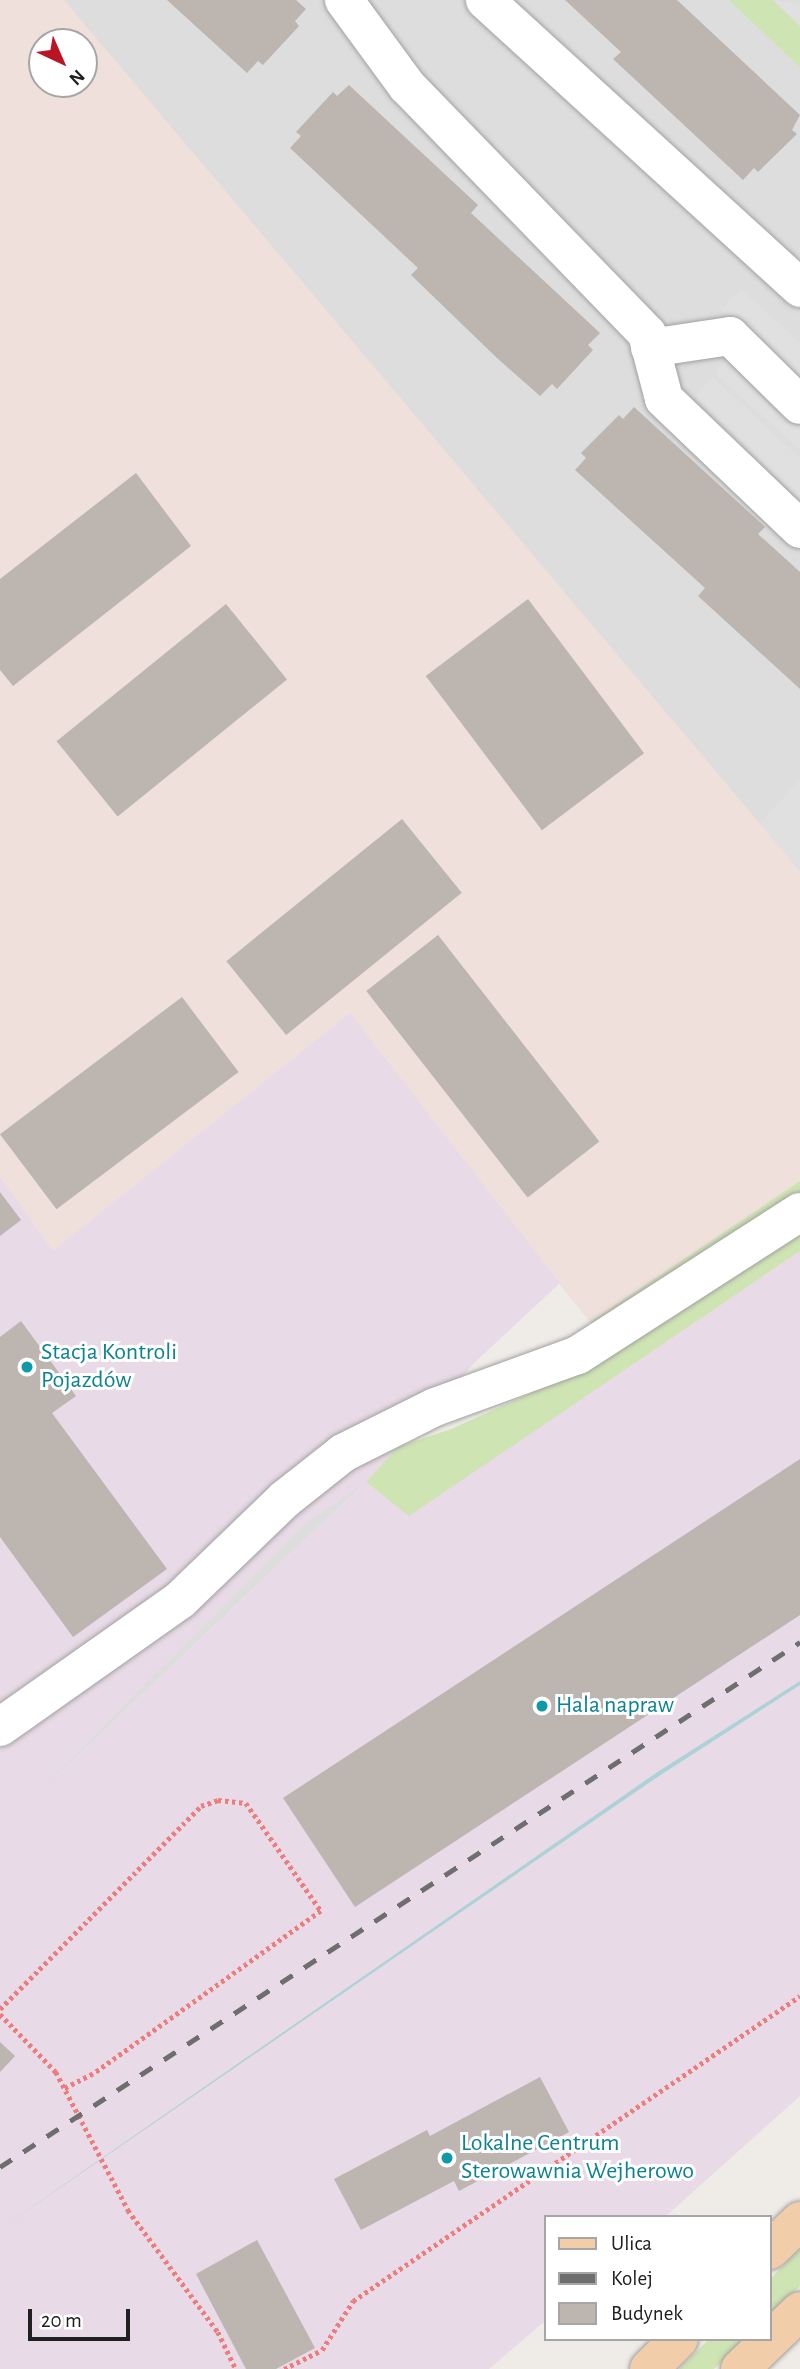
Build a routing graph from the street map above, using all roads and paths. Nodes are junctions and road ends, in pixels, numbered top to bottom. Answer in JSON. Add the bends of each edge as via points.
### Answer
{"nodes":[{"id":1,"x":344,"y":0,"type":"edge"},
{"id":2,"x":485,"y":0,"type":"edge"},
{"id":3,"x":800,"y":288,"type":"edge"},
{"id":4,"x":650,"y":348,"type":"junction"},
{"id":5,"x":800,"y":405,"type":"edge"},
{"id":6,"x":800,"y":529,"type":"edge"},
{"id":7,"x":800,"y":1212,"type":"edge"},
{"id":8,"x":0,"y":1727,"type":"edge"},
{"id":9,"x":800,"y":1996,"type":"edge"},
{"id":10,"x":0,"y":2012,"type":"edge"},
{"id":11,"x":64,"y":2089,"type":"junction"},
{"id":12,"x":800,"y":2221,"type":"edge"},
{"id":13,"x":772,"y":2248,"type":"edge"},
{"id":14,"x":800,"y":2311,"type":"edge"},
{"id":15,"x":772,"y":2338,"type":"edge"},
{"id":16,"x":678,"y":2341,"type":"edge"},
{"id":17,"x":769,"y":2341,"type":"edge"},
{"id":18,"x":236,"y":2369,"type":"edge"},
{"id":19,"x":285,"y":2369,"type":"edge"},
{"id":20,"x":649,"y":2369,"type":"edge"},
{"id":21,"x":740,"y":2369,"type":"edge"}],
"edges":[{"from":1,"to":4,"type":"street","via":[[407,86],[646,334]]},
{"from":2,"to":3,"type":"street"},
{"from":4,"to":5,"type":"street","via":[[730,336]]},
{"from":4,"to":6,"type":"street","via":[[664,399]]},
{"from":7,"to":8,"type":"street","via":[[578,1355],[435,1407],[343,1453],[285,1499],[180,1600]]},
{"from":9,"to":19,"type":"path","via":[[353,2301],[321,2350]]},
{"from":10,"to":11,"type":"path","via":[[56,2073]]},
{"from":10,"to":11,"type":"path","via":[[201,1806],[218,1800],[246,1803],[321,1910],[93,2074]]},
{"from":11,"to":18,"type":"path","via":[[128,2210],[218,2332]]},
{"from":12,"to":13,"type":"main road"},
{"from":14,"to":15,"type":"main road"},
{"from":16,"to":20,"type":"main road"},
{"from":17,"to":21,"type":"main road"}]}
